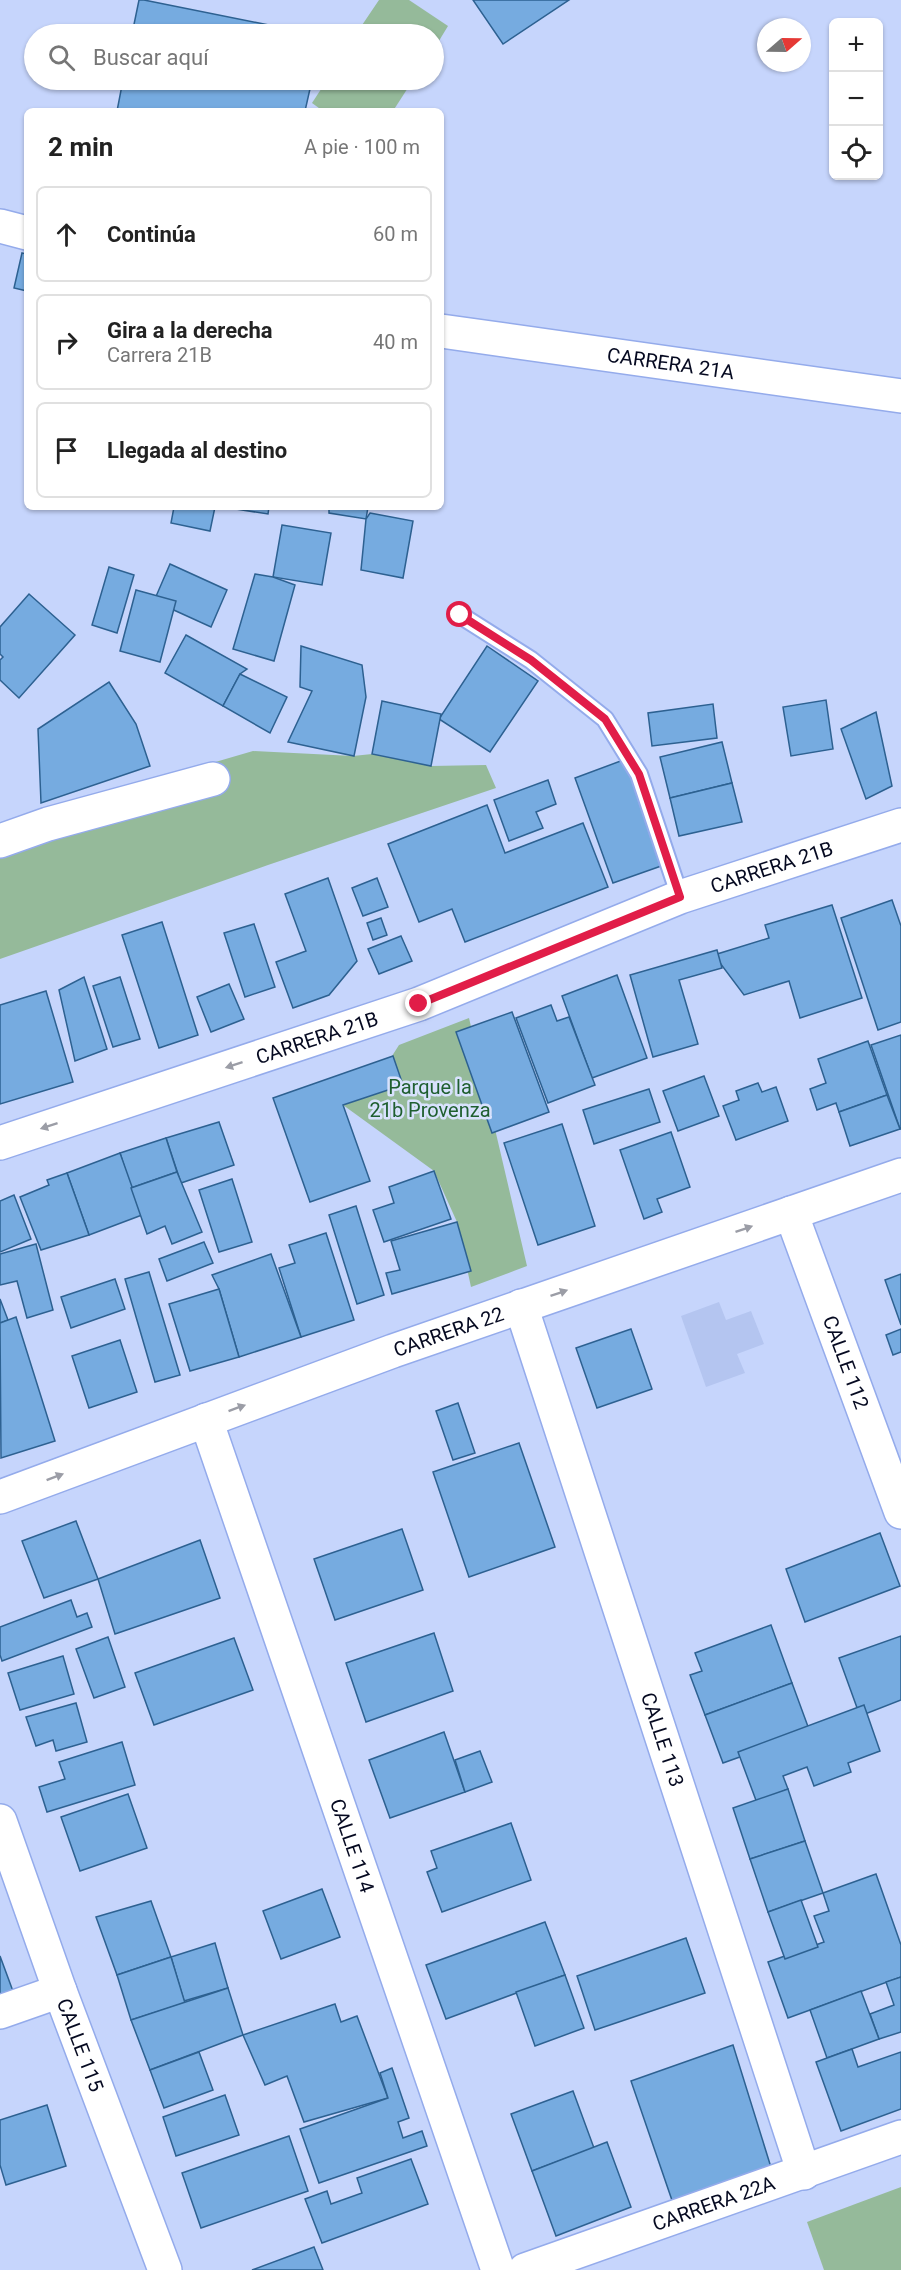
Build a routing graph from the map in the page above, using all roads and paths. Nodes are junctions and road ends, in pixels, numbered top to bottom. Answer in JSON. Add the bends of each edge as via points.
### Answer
{"nodes":[{"id":1,"x":0,"y":226,"type":"edge"},
{"id":2,"x":24,"y":231,"type":"edge"},
{"id":3,"x":444,"y":332,"type":"edge"},
{"id":4,"x":901,"y":396,"type":"edge"},
{"id":5,"x":460,"y":615,"type":"dead end"},
{"id":6,"x":213,"y":779,"type":"dead end"},
{"id":7,"x":901,"y":825,"type":"edge"},
{"id":8,"x":0,"y":841,"type":"edge"},
{"id":9,"x":680,"y":897,"type":"junction"},
{"id":10,"x":0,"y":1143,"type":"edge"},
{"id":11,"x":901,"y":1175,"type":"edge"},
{"id":12,"x":791,"y":1213,"type":"junction"},
{"id":13,"x":521,"y":1306,"type":"junction"},
{"id":14,"x":206,"y":1420,"type":"junction"},
{"id":15,"x":0,"y":1497,"type":"edge"},
{"id":16,"x":901,"y":1512,"type":"edge"},
{"id":17,"x":0,"y":1821,"type":"edge"},
{"id":18,"x":60,"y":1991,"type":"junction"},
{"id":19,"x":0,"y":2012,"type":"edge"},
{"id":20,"x":901,"y":2137,"type":"edge"},
{"id":21,"x":804,"y":2173,"type":"junction"},
{"id":22,"x":165,"y":2270,"type":"edge"},
{"id":23,"x":498,"y":2270,"type":"edge"},
{"id":24,"x":525,"y":2270,"type":"edge"}],
"edges":[{"from":1,"to":2,"type":"street"},
{"from":3,"to":4,"type":"street","name":"CARRERA 21A"},
{"from":5,"to":9,"type":"lane","via":[[531,660],[605,719],[639,774]]},
{"from":6,"to":8,"type":"street"},
{"from":7,"to":9,"type":"street","name":"CARRERA 21B"},
{"from":9,"to":10,"type":"street","name":"CARRERA 21B","one_way":true,"via":[[419,1004]]},
{"from":11,"to":12,"type":"street","name":"CARRERA 22"},
{"from":13,"to":12,"type":"street","name":"CARRERA 22","one_way":true},
{"from":12,"to":16,"type":"street","name":"CALLE 112"},
{"from":14,"to":13,"type":"street","name":"CARRERA 22","one_way":true},
{"from":13,"to":21,"type":"street","name":"CALLE 113"},
{"from":15,"to":14,"type":"street","name":"CARRERA 22","one_way":true},
{"from":14,"to":23,"type":"street","name":"CALLE 114"},
{"from":17,"to":18,"type":"street","name":"CALLE 115"},
{"from":18,"to":19,"type":"street"},
{"from":18,"to":22,"type":"street","name":"CALLE 115"},
{"from":20,"to":21,"type":"street","name":"CARRERA 22A"},
{"from":21,"to":24,"type":"street","name":"CARRERA 22A"}]}
